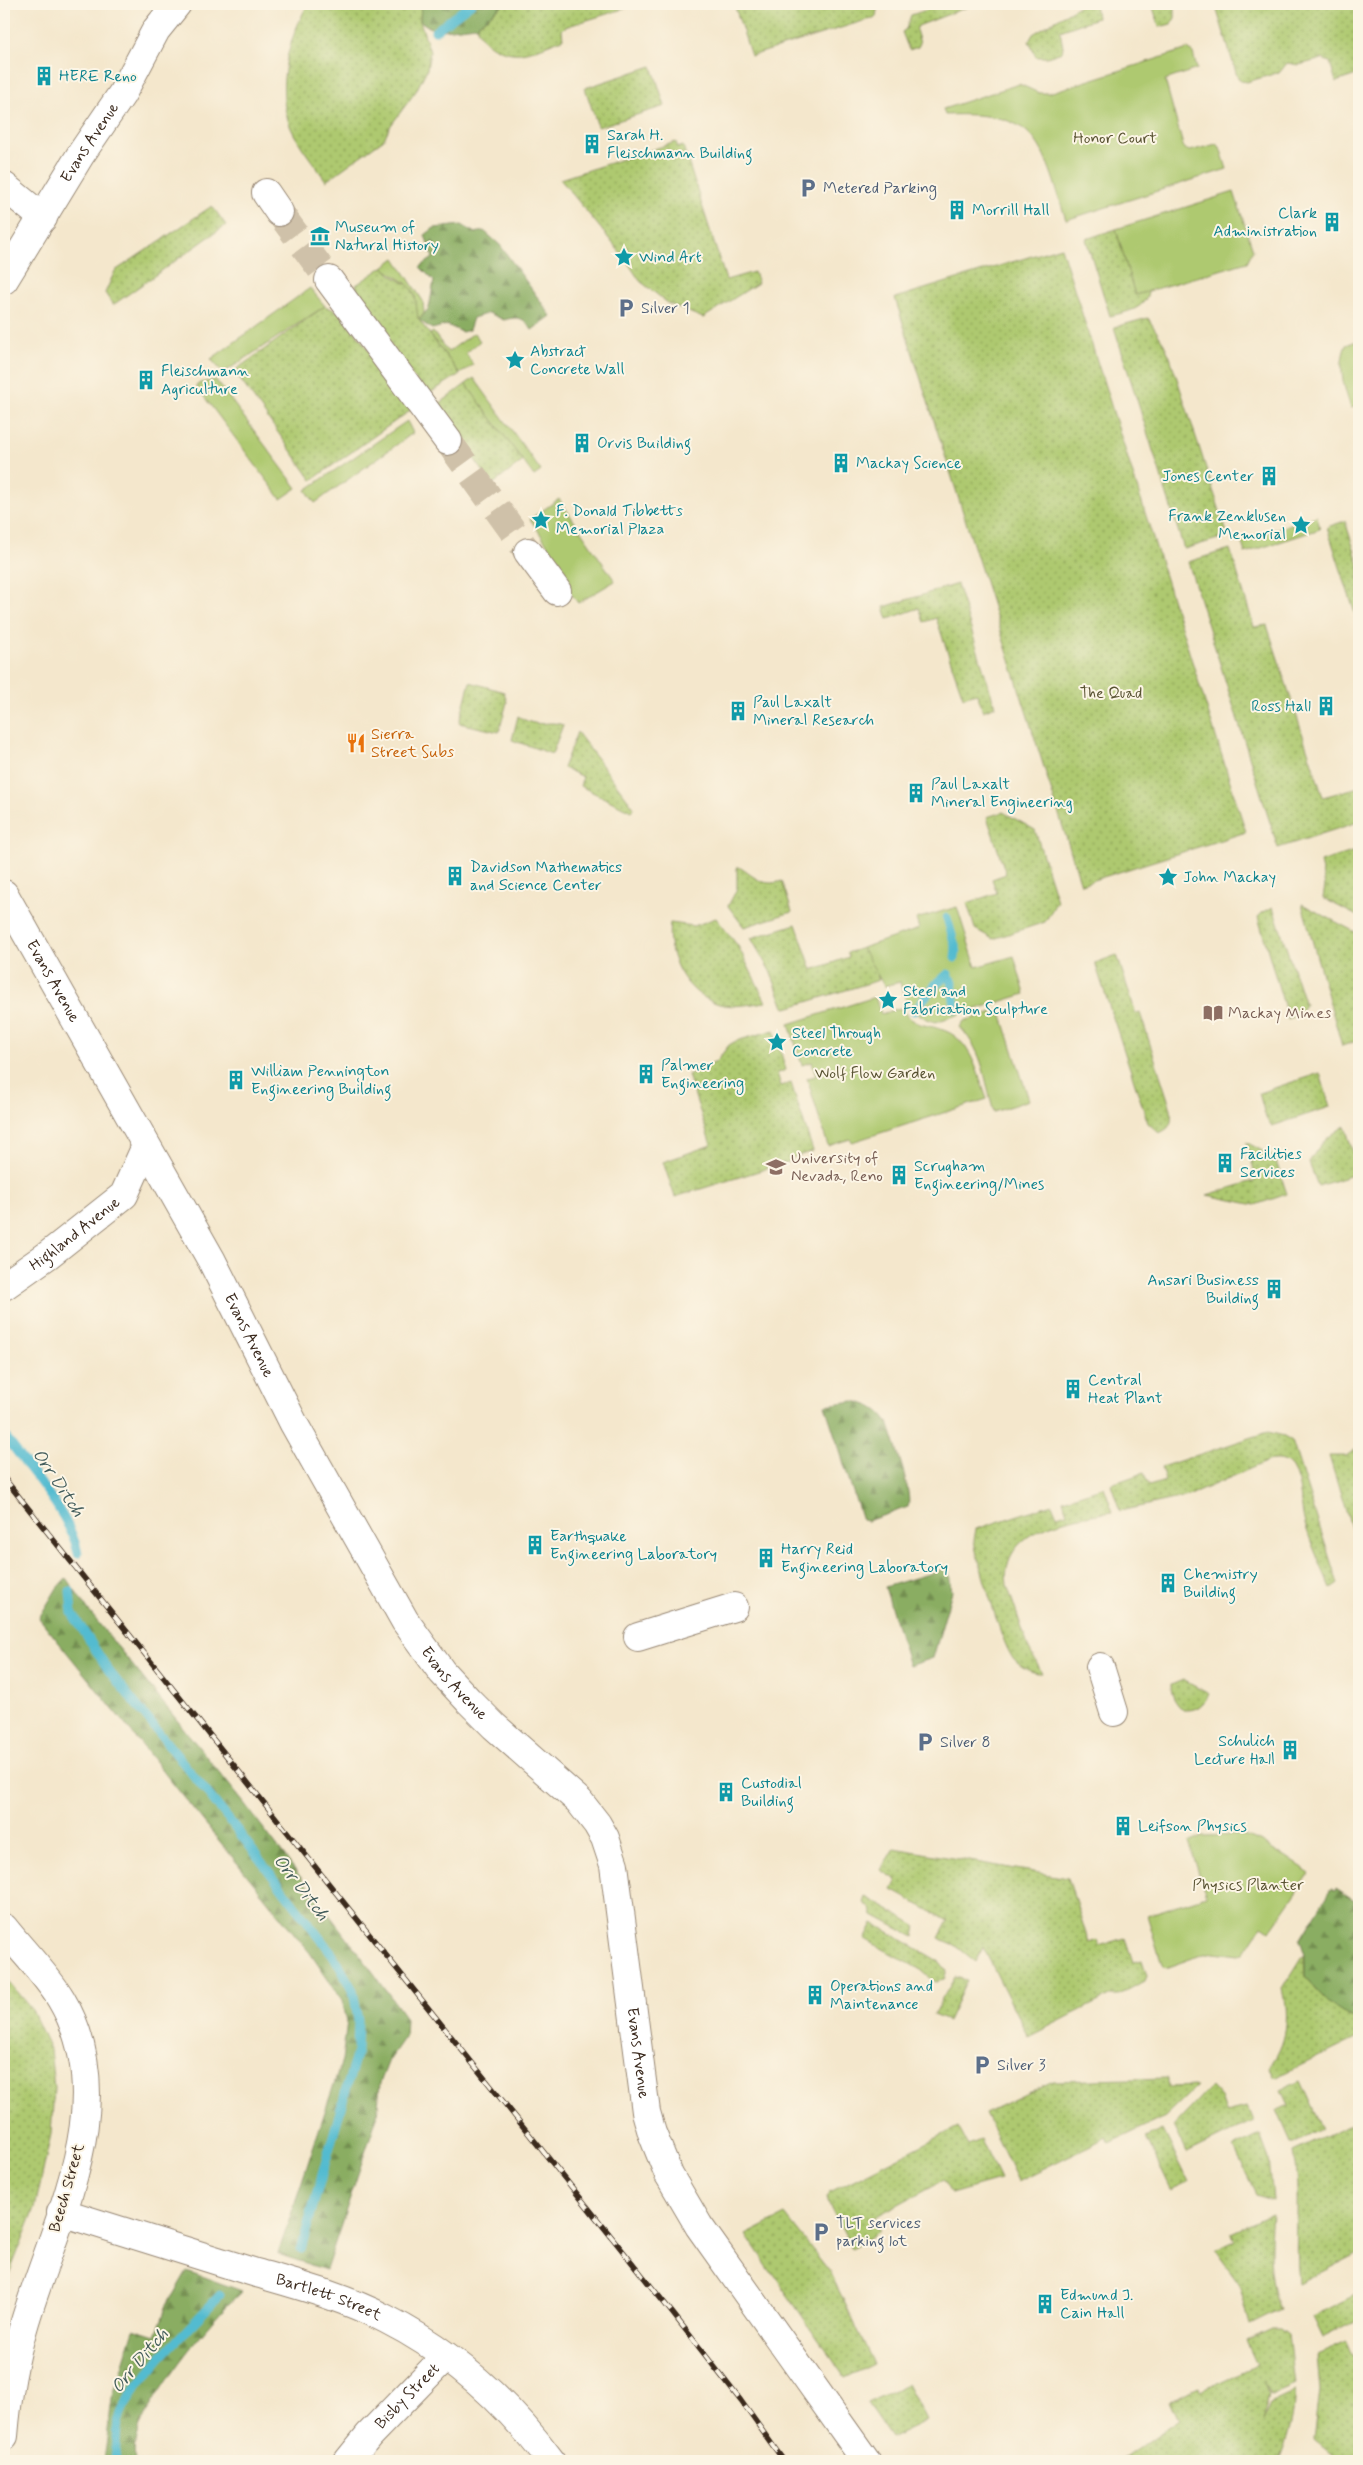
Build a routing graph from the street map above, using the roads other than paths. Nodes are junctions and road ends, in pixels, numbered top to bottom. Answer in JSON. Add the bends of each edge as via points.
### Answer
{"nodes":[{"id":1,"x":177,"y":4,"type":"edge"},
{"id":2,"x":4,"y":186,"type":"edge"},
{"id":3,"x":43,"y":218,"type":"junction"},
{"id":4,"x":4,"y":280,"type":"edge"},
{"id":5,"x":329,"y":280,"type":"tunnel mouth"},
{"id":6,"x":448,"y":441,"type":"tunnel mouth"},
{"id":7,"x":528,"y":552,"type":"tunnel mouth"},
{"id":8,"x":557,"y":591,"type":"dead end"},
{"id":9,"x":4,"y":894,"type":"edge"},
{"id":10,"x":146,"y":1146,"type":"junction"},
{"id":11,"x":4,"y":1286,"type":"edge"},
{"id":12,"x":734,"y":1607,"type":"dead end"},
{"id":13,"x":638,"y":1638,"type":"dead end"},
{"id":14,"x":1100,"y":1667,"type":"dead end"},
{"id":15,"x":1114,"y":1712,"type":"dead end"},
{"id":16,"x":4,"y":1928,"type":"edge"},
{"id":17,"x":61,"y":2212,"type":"junction"},
{"id":18,"x":446,"y":2356,"type":"junction"},
{"id":19,"x":4,"y":2436,"type":"edge"},
{"id":20,"x":348,"y":2461,"type":"edge"},
{"id":21,"x":550,"y":2461,"type":"edge"},
{"id":22,"x":866,"y":2461,"type":"edge"}],
"edges":[{"from":1,"to":3,"type":"street","name":"Evans Avenue","via":[[156,30],[122,94]]},
{"from":2,"to":3,"type":"street"},
{"from":3,"to":4,"type":"street","name":"Evans Avenue"},
{"from":5,"to":6,"type":"street"},
{"from":7,"to":8,"type":"street"},
{"from":9,"to":10,"type":"street","name":"Evans Avenue"},
{"from":10,"to":11,"type":"street","name":"Highland Avenue","via":[[124,1195]]},
{"from":10,"to":22,"type":"street","name":"Evans Avenue","via":[[212,1261],[294,1424],[405,1621],[442,1672],[468,1700],[579,1801],[601,1831],[614,1865],[643,2092],[660,2154],[699,2226]]},
{"from":12,"to":13,"type":"street"},
{"from":14,"to":15,"type":"street"},
{"from":16,"to":17,"type":"street","name":"Beech Street","via":[[60,1998],[77,2035],[86,2074],[85,2122],[78,2162]]},
{"from":17,"to":18,"type":"street","name":"Bartlett Street","via":[[326,2294],[385,2318]]},
{"from":17,"to":19,"type":"street","name":"Beech Street","via":[[14,2362]]},
{"from":18,"to":20,"type":"street","name":"Bisby Street"},
{"from":18,"to":21,"type":"street","name":"Bartlett Street","via":[[500,2401]]}]}
